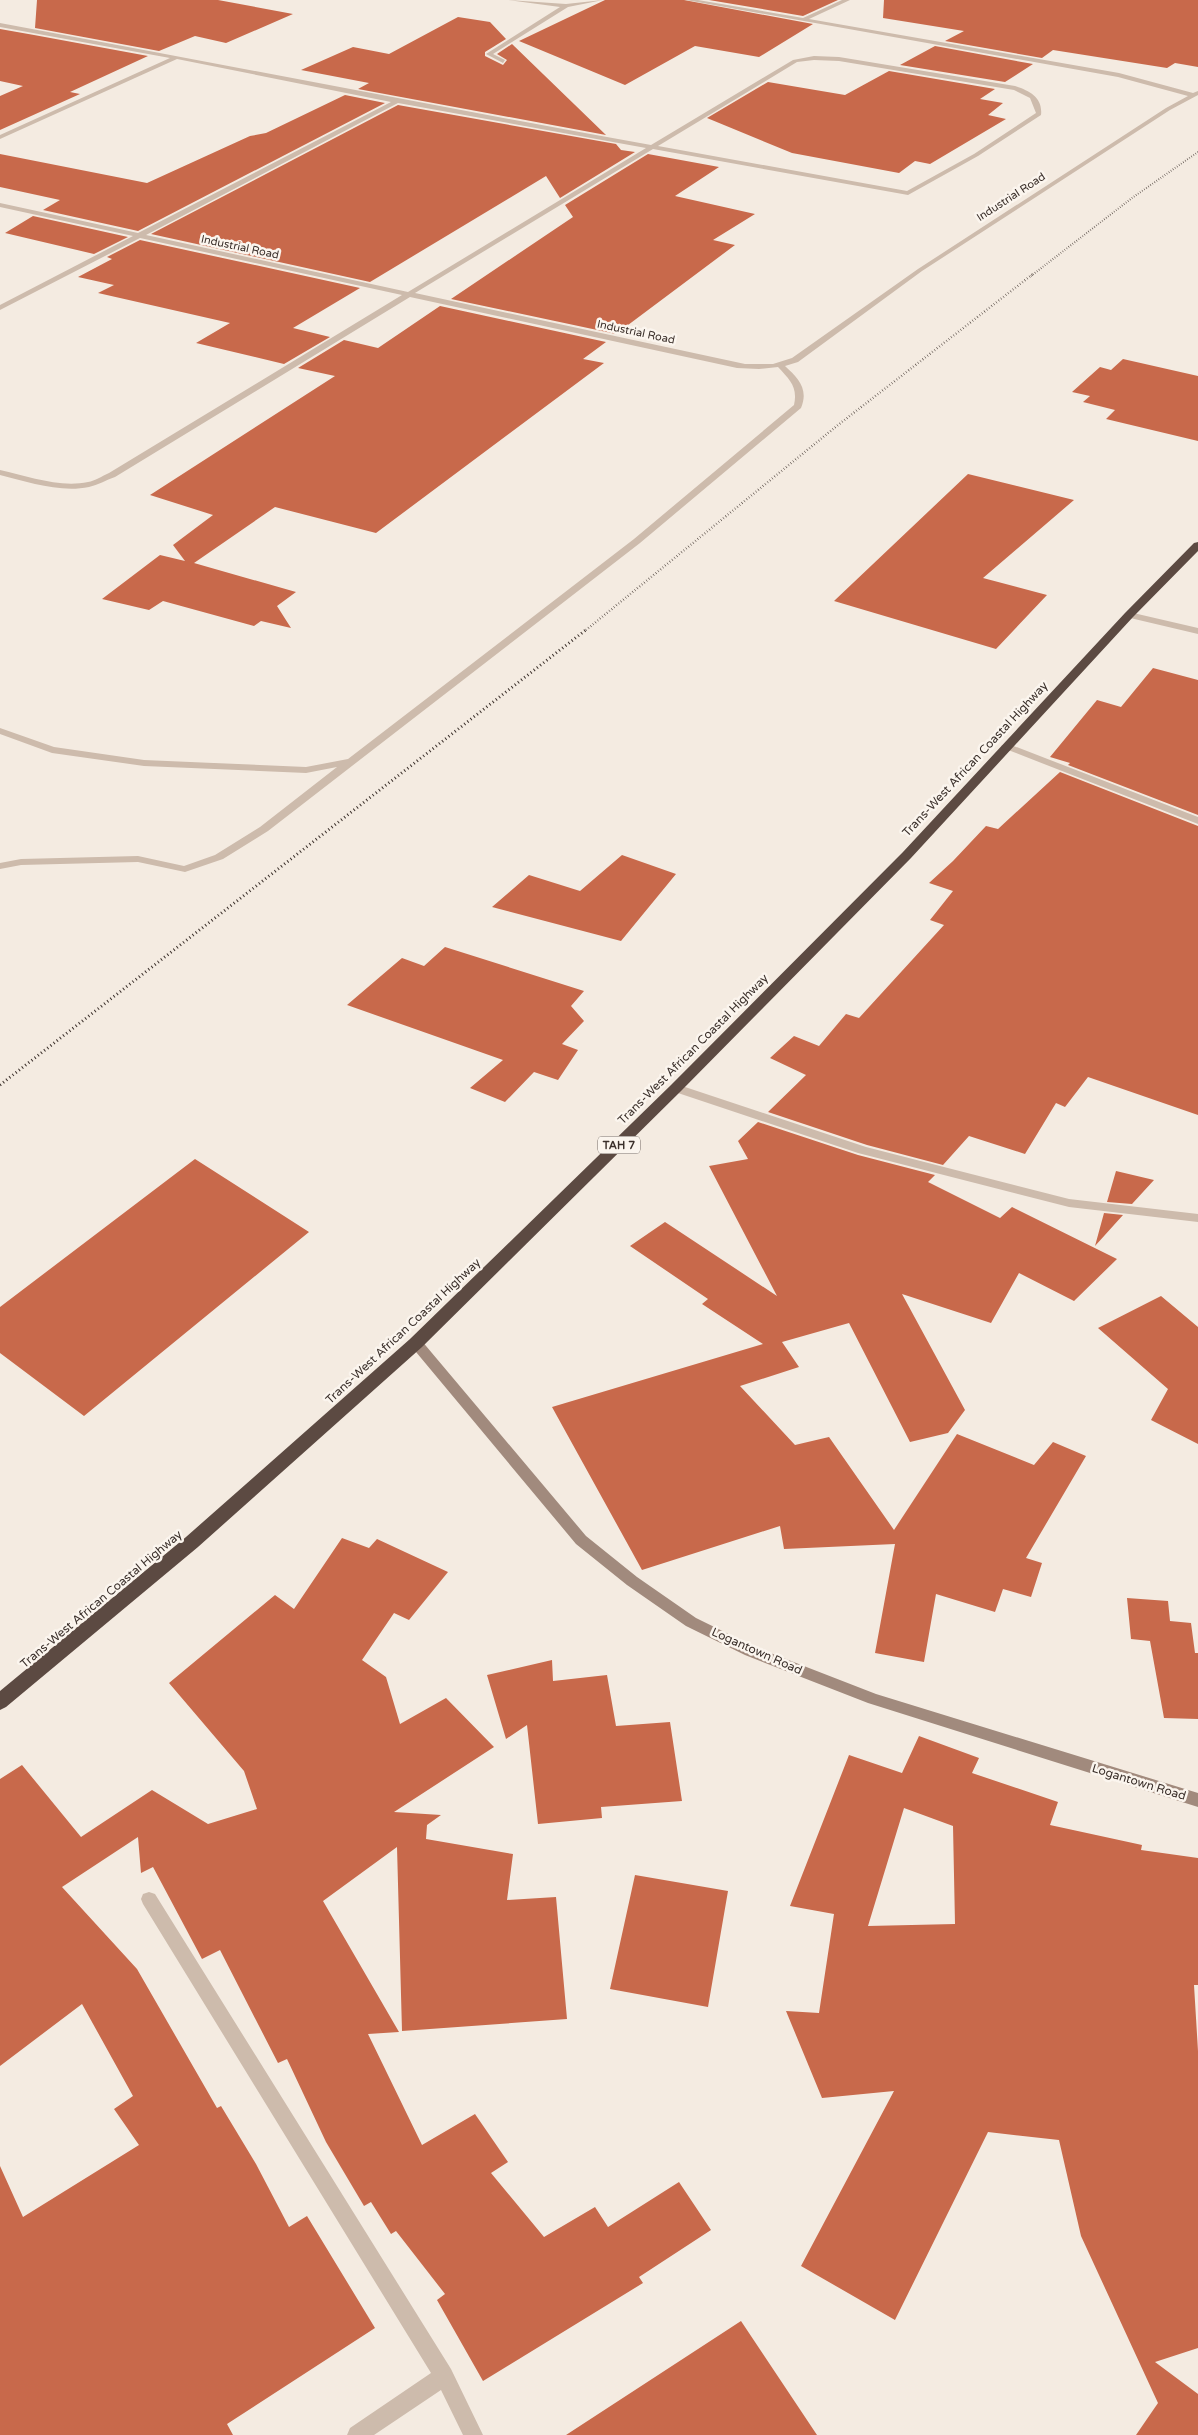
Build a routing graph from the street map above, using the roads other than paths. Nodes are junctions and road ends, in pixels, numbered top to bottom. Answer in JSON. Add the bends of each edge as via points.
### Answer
{"nodes":[{"id":1,"x":511,"y":0,"type":"edge"},
{"id":2,"x":600,"y":0,"type":"edge"},
{"id":3,"x":689,"y":0,"type":"edge"},
{"id":4,"x":847,"y":0,"type":"edge"},
{"id":5,"x":566,"y":6,"type":"junction"},
{"id":6,"x":805,"y":19,"type":"junction"},
{"id":7,"x":0,"y":25,"type":"edge"},
{"id":8,"x":176,"y":57,"type":"junction"},
{"id":9,"x":503,"y":61,"type":"dead end"},
{"id":10,"x":1195,"y":94,"type":"edge"},
{"id":11,"x":397,"y":101,"type":"junction"},
{"id":12,"x":0,"y":138,"type":"edge"},
{"id":13,"x":651,"y":147,"type":"junction"},
{"id":14,"x":0,"y":205,"type":"edge"},
{"id":15,"x":135,"y":236,"type":"junction"},
{"id":16,"x":408,"y":293,"type":"junction"},
{"id":17,"x":0,"y":308,"type":"edge"},
{"id":18,"x":781,"y":366,"type":"junction"},
{"id":19,"x":0,"y":472,"type":"edge"},
{"id":20,"x":1198,"y":545,"type":"edge"},
{"id":21,"x":1129,"y":614,"type":"junction"},
{"id":22,"x":1198,"y":631,"type":"edge"},
{"id":23,"x":0,"y":732,"type":"edge"},
{"id":24,"x":1006,"y":746,"type":"junction"},
{"id":25,"x":351,"y":761,"type":"junction"},
{"id":26,"x":1198,"y":821,"type":"edge"},
{"id":27,"x":0,"y":866,"type":"edge"},
{"id":28,"x":676,"y":1088,"type":"junction"},
{"id":29,"x":1198,"y":1218,"type":"edge"},
{"id":30,"x":416,"y":1343,"type":"junction"},
{"id":31,"x":0,"y":1702,"type":"edge"},
{"id":32,"x":1198,"y":1800,"type":"edge"},
{"id":33,"x":149,"y":1899,"type":"dead end"},
{"id":34,"x":444,"y":2376,"type":"junction"},
{"id":35,"x":357,"y":2435,"type":"edge"},
{"id":36,"x":473,"y":2435,"type":"edge"}],
"edges":[{"from":1,"to":5,"type":"street"},
{"from":2,"to":5,"type":"street"},
{"from":3,"to":6,"type":"street"},
{"from":4,"to":6,"type":"street"},
{"from":5,"to":9,"type":"street","via":[[489,54]]},
{"from":6,"to":10,"type":"street","via":[[1119,75]]},
{"from":7,"to":8,"type":"street"},
{"from":8,"to":11,"type":"street"},
{"from":8,"to":12,"type":"street"},
{"from":10,"to":18,"type":"street","name":"Industrial Road","via":[[920,270],[796,360]]},
{"from":11,"to":13,"type":"street"},
{"from":11,"to":15,"type":"street"},
{"from":13,"to":13,"type":"street","via":[[795,61],[814,58],[839,59],[1015,88],[1032,94],[1039,114],[976,155],[908,192]]},
{"from":13,"to":16,"type":"street"},
{"from":14,"to":15,"type":"street","name":"Industrial Road"},
{"from":15,"to":16,"type":"street","name":"Industrial Road"},
{"from":15,"to":17,"type":"street"},
{"from":16,"to":18,"type":"street","name":"Industrial Road","via":[[737,366]]},
{"from":16,"to":19,"type":"street","via":[[112,475],[87,485],[61,485]]},
{"from":18,"to":25,"type":"street","via":[[798,383],[802,394],[798,406],[637,541]]},
{"from":20,"to":21,"type":"highway","name":"Trans-West African Coastal Highway","number":"TAH 7"},
{"from":21,"to":22,"type":"street"},
{"from":21,"to":24,"type":"highway","name":"Trans-West African Coastal Highway","number":"TAH 7"},
{"from":23,"to":25,"type":"street","via":[[52,750],[144,763],[306,770]]},
{"from":24,"to":26,"type":"street"},
{"from":24,"to":28,"type":"highway","name":"Trans-West African Coastal Highway","number":"TAH 7","via":[[907,854]]},
{"from":25,"to":27,"type":"street","via":[[264,829],[219,858],[185,869],[138,859],[21,862]]},
{"from":28,"to":29,"type":"street","via":[[862,1150],[1069,1203]]},
{"from":28,"to":30,"type":"highway","name":"Trans-West African Coastal Highway","number":"TAH 7"},
{"from":30,"to":31,"type":"highway","name":"Trans-West African Coastal Highway","number":"TAH 7","via":[[192,1542]]},
{"from":30,"to":32,"type":"street","name":"Logantown Road","via":[[581,1540],[632,1581],[692,1622],[750,1651],[873,1698]]},
{"from":33,"to":34,"type":"street"},
{"from":34,"to":35,"type":"street"},
{"from":34,"to":36,"type":"street"}]}
